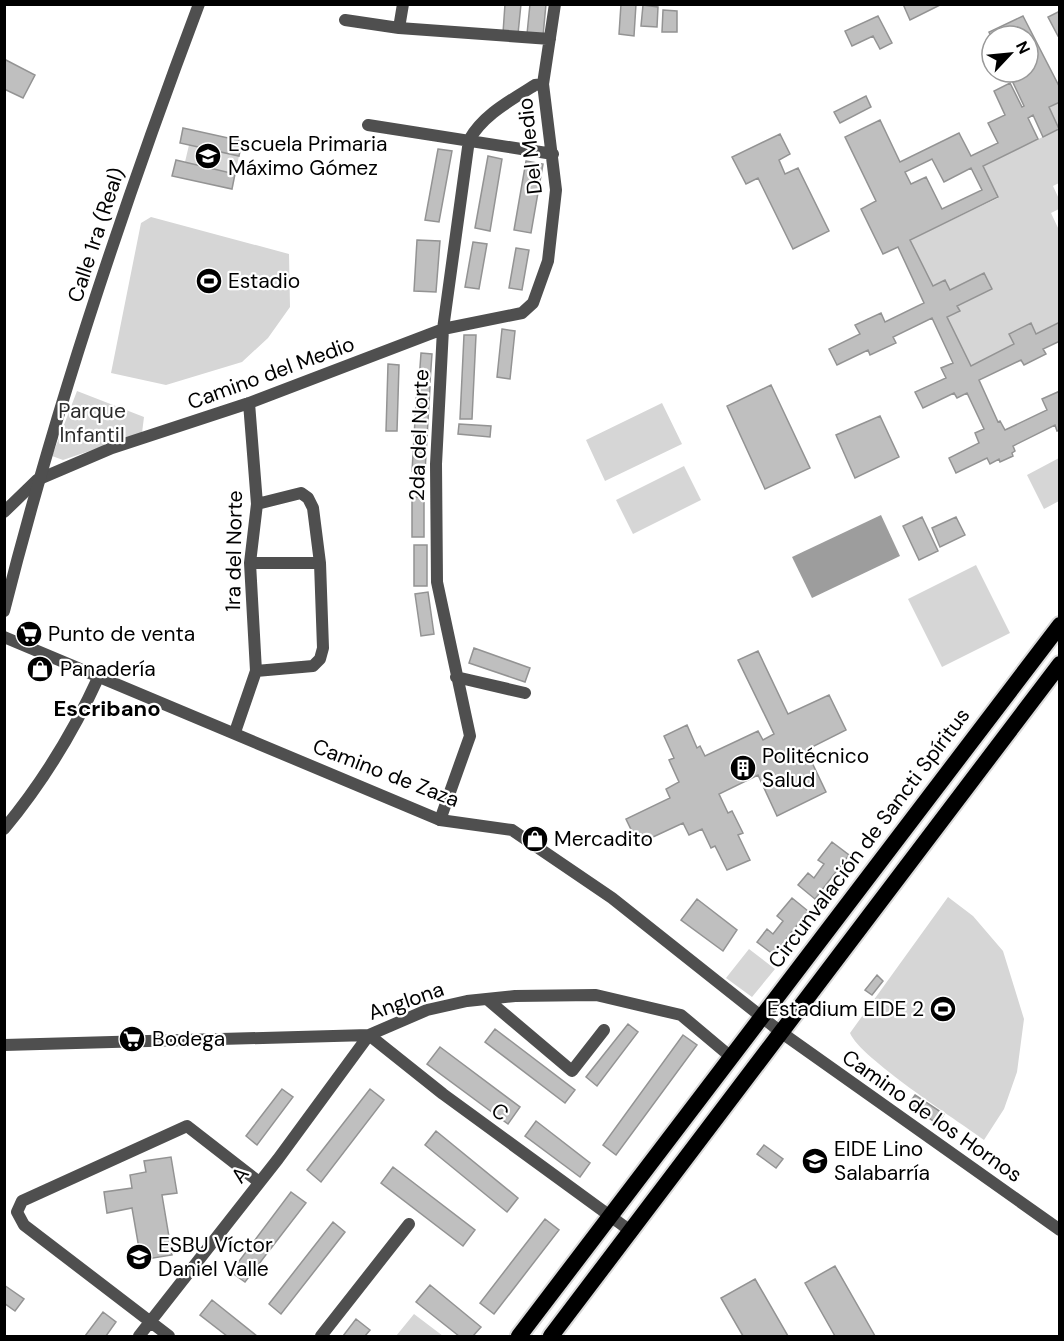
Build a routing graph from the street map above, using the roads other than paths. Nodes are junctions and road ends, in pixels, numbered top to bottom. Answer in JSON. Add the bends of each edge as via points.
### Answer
{"nodes":[{"id":1,"x":199,"y":4,"type":"edge"},
{"id":2,"x":403,"y":4,"type":"edge"},
{"id":3,"x":555,"y":4,"type":"edge"},
{"id":4,"x":345,"y":20,"type":"dead end"},
{"id":5,"x":399,"y":28,"type":"junction"},
{"id":6,"x":550,"y":39,"type":"junction"},
{"id":7,"x":543,"y":84,"type":"junction"},
{"id":8,"x":368,"y":125,"type":"dead end"},
{"id":9,"x":469,"y":140,"type":"junction"},
{"id":10,"x":553,"y":154,"type":"junction"},
{"id":11,"x":522,"y":313,"type":"joint"},
{"id":12,"x":443,"y":329,"type":"junction"},
{"id":13,"x":249,"y":403,"type":"junction"},
{"id":14,"x":37,"y":480,"type":"junction"},
{"id":15,"x":257,"y":504,"type":"junction"},
{"id":16,"x":4,"y":512,"type":"edge"},
{"id":17,"x":250,"y":563,"type":"junction"},
{"id":18,"x":320,"y":563,"type":"junction"},
{"id":19,"x":4,"y":610,"type":"edge"},
{"id":20,"x":1059,"y":625,"type":"edge"},
{"id":21,"x":4,"y":638,"type":"edge"},
{"id":22,"x":1059,"y":664,"type":"edge"},
{"id":23,"x":256,"y":671,"type":"junction"},
{"id":24,"x":99,"y":676,"type":"junction"},
{"id":25,"x":456,"y":677,"type":"junction"},
{"id":26,"x":525,"y":693,"type":"dead end"},
{"id":27,"x":235,"y":732,"type":"junction"},
{"id":28,"x":946,"y":774,"type":"junction"},
{"id":29,"x":966,"y":788,"type":"junction"},
{"id":30,"x":440,"y":820,"type":"junction"},
{"id":31,"x":4,"y":829,"type":"edge"},
{"id":32,"x":488,"y":999,"type":"junction"},
{"id":33,"x":762,"y":1018,"type":"junction"},
{"id":34,"x":604,"y":1030,"type":"dead end"},
{"id":35,"x":782,"y":1033,"type":"junction"},
{"id":36,"x":369,"y":1035,"type":"junction"},
{"id":37,"x":4,"y":1045,"type":"edge"},
{"id":38,"x":730,"y":1057,"type":"junction"},
{"id":39,"x":259,"y":1182,"type":"junction"},
{"id":40,"x":610,"y":1216,"type":"junction"},
{"id":41,"x":409,"y":1224,"type":"dead end"},
{"id":42,"x":1059,"y":1230,"type":"edge"},
{"id":43,"x":632,"y":1232,"type":"junction"},
{"id":44,"x":150,"y":1322,"type":"junction"},
{"id":45,"x":139,"y":1336,"type":"edge"},
{"id":46,"x":169,"y":1336,"type":"edge"},
{"id":47,"x":321,"y":1336,"type":"edge"},
{"id":48,"x":519,"y":1336,"type":"edge"},
{"id":49,"x":551,"y":1336,"type":"edge"}],
"edges":[{"from":1,"to":14,"type":"street","name":"Calle 1ra (Real)","via":[[147,142]]},
{"from":2,"to":5,"type":"street"},
{"from":3,"to":6,"type":"street","name":"Del Medio"},
{"from":4,"to":5,"type":"street"},
{"from":5,"to":6,"type":"street"},
{"from":6,"to":7,"type":"street","name":"Del Medio"},
{"from":7,"to":9,"type":"street","via":[[491,113]]},
{"from":7,"to":10,"type":"street","name":"Del Medio"},
{"from":8,"to":9,"type":"street"},
{"from":9,"to":10,"type":"street"},
{"from":9,"to":12,"type":"street","name":"2da del Norte"},
{"from":10,"to":11,"type":"street","name":"Del Medio","via":[[556,190],[548,261],[533,303]]},
{"from":11,"to":12,"type":"street","name":"Camino del Medio"},
{"from":12,"to":13,"type":"street","name":"Camino del Medio"},
{"from":12,"to":25,"type":"street","name":"2da del Norte","via":[[436,464],[437,582]]},
{"from":13,"to":14,"type":"street","name":"Camino del Medio","via":[[112,448]]},
{"from":13,"to":15,"type":"street","name":"1ra del Norte"},
{"from":14,"to":16,"type":"street"},
{"from":14,"to":19,"type":"street","name":"Calle 1ra (Real)"},
{"from":15,"to":17,"type":"street","name":"1ra del Norte"},
{"from":15,"to":18,"type":"street","via":[[301,493],[308,498],[313,508]]},
{"from":17,"to":18,"type":"street"},
{"from":17,"to":23,"type":"street","name":"1ra del Norte"},
{"from":18,"to":23,"type":"street","via":[[320,659],[314,666],[304,668]]},
{"from":20,"to":28,"type":"highway","name":"Circunvalación de Sancti Spíritus"},
{"from":21,"to":24,"type":"street","name":"Camino de Zaza"},
{"from":22,"to":29,"type":"highway"},
{"from":23,"to":27,"type":"street","name":"1ra del Norte"},
{"from":24,"to":27,"type":"street","name":"Camino de Zaza"},
{"from":24,"to":31,"type":"street","via":[[62,748]]},
{"from":25,"to":26,"type":"street"},
{"from":25,"to":30,"type":"street","name":"2da del Norte","via":[[470,736]]},
{"from":27,"to":30,"type":"street","name":"Camino de Zaza"},
{"from":28,"to":29,"type":"highway"},
{"from":28,"to":33,"type":"highway","name":"Circunvalación de Sancti Spíritus"},
{"from":29,"to":35,"type":"highway"},
{"from":30,"to":33,"type":"street","name":"Camino de Zaza","via":[[512,830],[612,898]]},
{"from":32,"to":34,"type":"street","via":[[572,1071]]},
{"from":32,"to":36,"type":"street","name":"Anglona","via":[[427,1010]]},
{"from":32,"to":38,"type":"street","name":"Anglona","via":[[596,995],[670,1012],[681,1015]]},
{"from":33,"to":35,"type":"street","name":"Camino de Zaza"},
{"from":33,"to":38,"type":"highway","name":"Circunvalación de Sancti Spíritus"},
{"from":35,"to":42,"type":"street","name":"Camino de los Hornos"},
{"from":35,"to":43,"type":"highway"},
{"from":36,"to":37,"type":"street","name":"Anglona"},
{"from":36,"to":39,"type":"street","name":"A"},
{"from":36,"to":40,"type":"street","name":"C"},
{"from":38,"to":40,"type":"highway","name":"Circunvalación de Sancti Spíritus"},
{"from":39,"to":44,"type":"street","name":"A"},
{"from":39,"to":44,"type":"street","via":[[187,1126],[22,1201],[17,1212],[24,1225]]},
{"from":40,"to":43,"type":"street","name":"C"},
{"from":40,"to":48,"type":"highway","name":"Circunvalación de Sancti Spíritus"},
{"from":41,"to":47,"type":"street"},
{"from":43,"to":49,"type":"highway"},
{"from":44,"to":45,"type":"street","name":"A"},
{"from":44,"to":46,"type":"street"}]}
